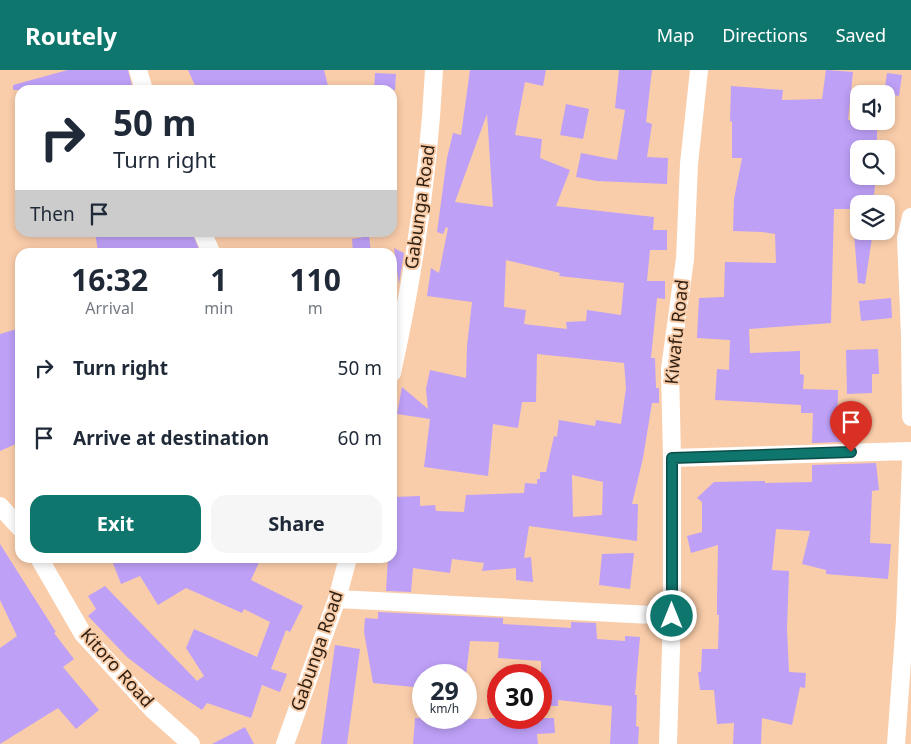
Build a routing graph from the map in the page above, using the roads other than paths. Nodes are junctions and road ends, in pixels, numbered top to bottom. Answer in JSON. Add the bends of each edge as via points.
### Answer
{"nodes":[{"id":1,"x":138,"y":70,"type":"edge"},
{"id":2,"x":434,"y":70,"type":"edge"},
{"id":3,"x":699,"y":70,"type":"edge"},
{"id":4,"x":142,"y":85,"type":"edge"},
{"id":5,"x":911,"y":217,"type":"edge"},
{"id":6,"x":397,"y":347,"type":"edge"},
{"id":7,"x":911,"y":417,"type":"edge"},
{"id":8,"x":911,"y":451,"type":"edge"},
{"id":9,"x":672,"y":458,"type":"junction"},
{"id":10,"x":911,"y":461,"type":"edge"},
{"id":11,"x":0,"y":506,"type":"edge"},
{"id":12,"x":15,"y":522,"type":"edge"},
{"id":13,"x":42,"y":563,"type":"edge"},
{"id":14,"x":347,"y":563,"type":"edge"},
{"id":15,"x":337,"y":599,"type":"junction"},
{"id":16,"x":672,"y":616,"type":"junction"},
{"id":17,"x":908,"y":621,"type":"edge"},
{"id":18,"x":191,"y":744,"type":"edge"},
{"id":19,"x":285,"y":744,"type":"edge"},
{"id":20,"x":668,"y":744,"type":"edge"},
{"id":21,"x":896,"y":744,"type":"edge"}],
"edges":[{"from":1,"to":4,"type":"street"},
{"from":2,"to":6,"type":"street","name":"Gabunga Road","via":[[432,121],[419,234]]},
{"from":3,"to":9,"type":"street","name":"Kiwafu Road","via":[[689,164],[685,259],[670,368]]},
{"from":5,"to":7,"type":"street","via":[[906,238]]},
{"from":8,"to":9,"type":"street"},
{"from":9,"to":16,"type":"street","name":"Kiwafu Road"},
{"from":10,"to":17,"type":"street"},
{"from":11,"to":12,"type":"street"},
{"from":13,"to":18,"type":"street","name":"Kitoro Road","via":[[83,634],[152,708]]},
{"from":14,"to":15,"type":"street","name":"Gabunga Road"},
{"from":15,"to":16,"type":"street"},
{"from":15,"to":19,"type":"street","name":"Gabunga Road"},
{"from":16,"to":20,"type":"street","name":"Kiwafu Road"},
{"from":17,"to":21,"type":"street"}]}
